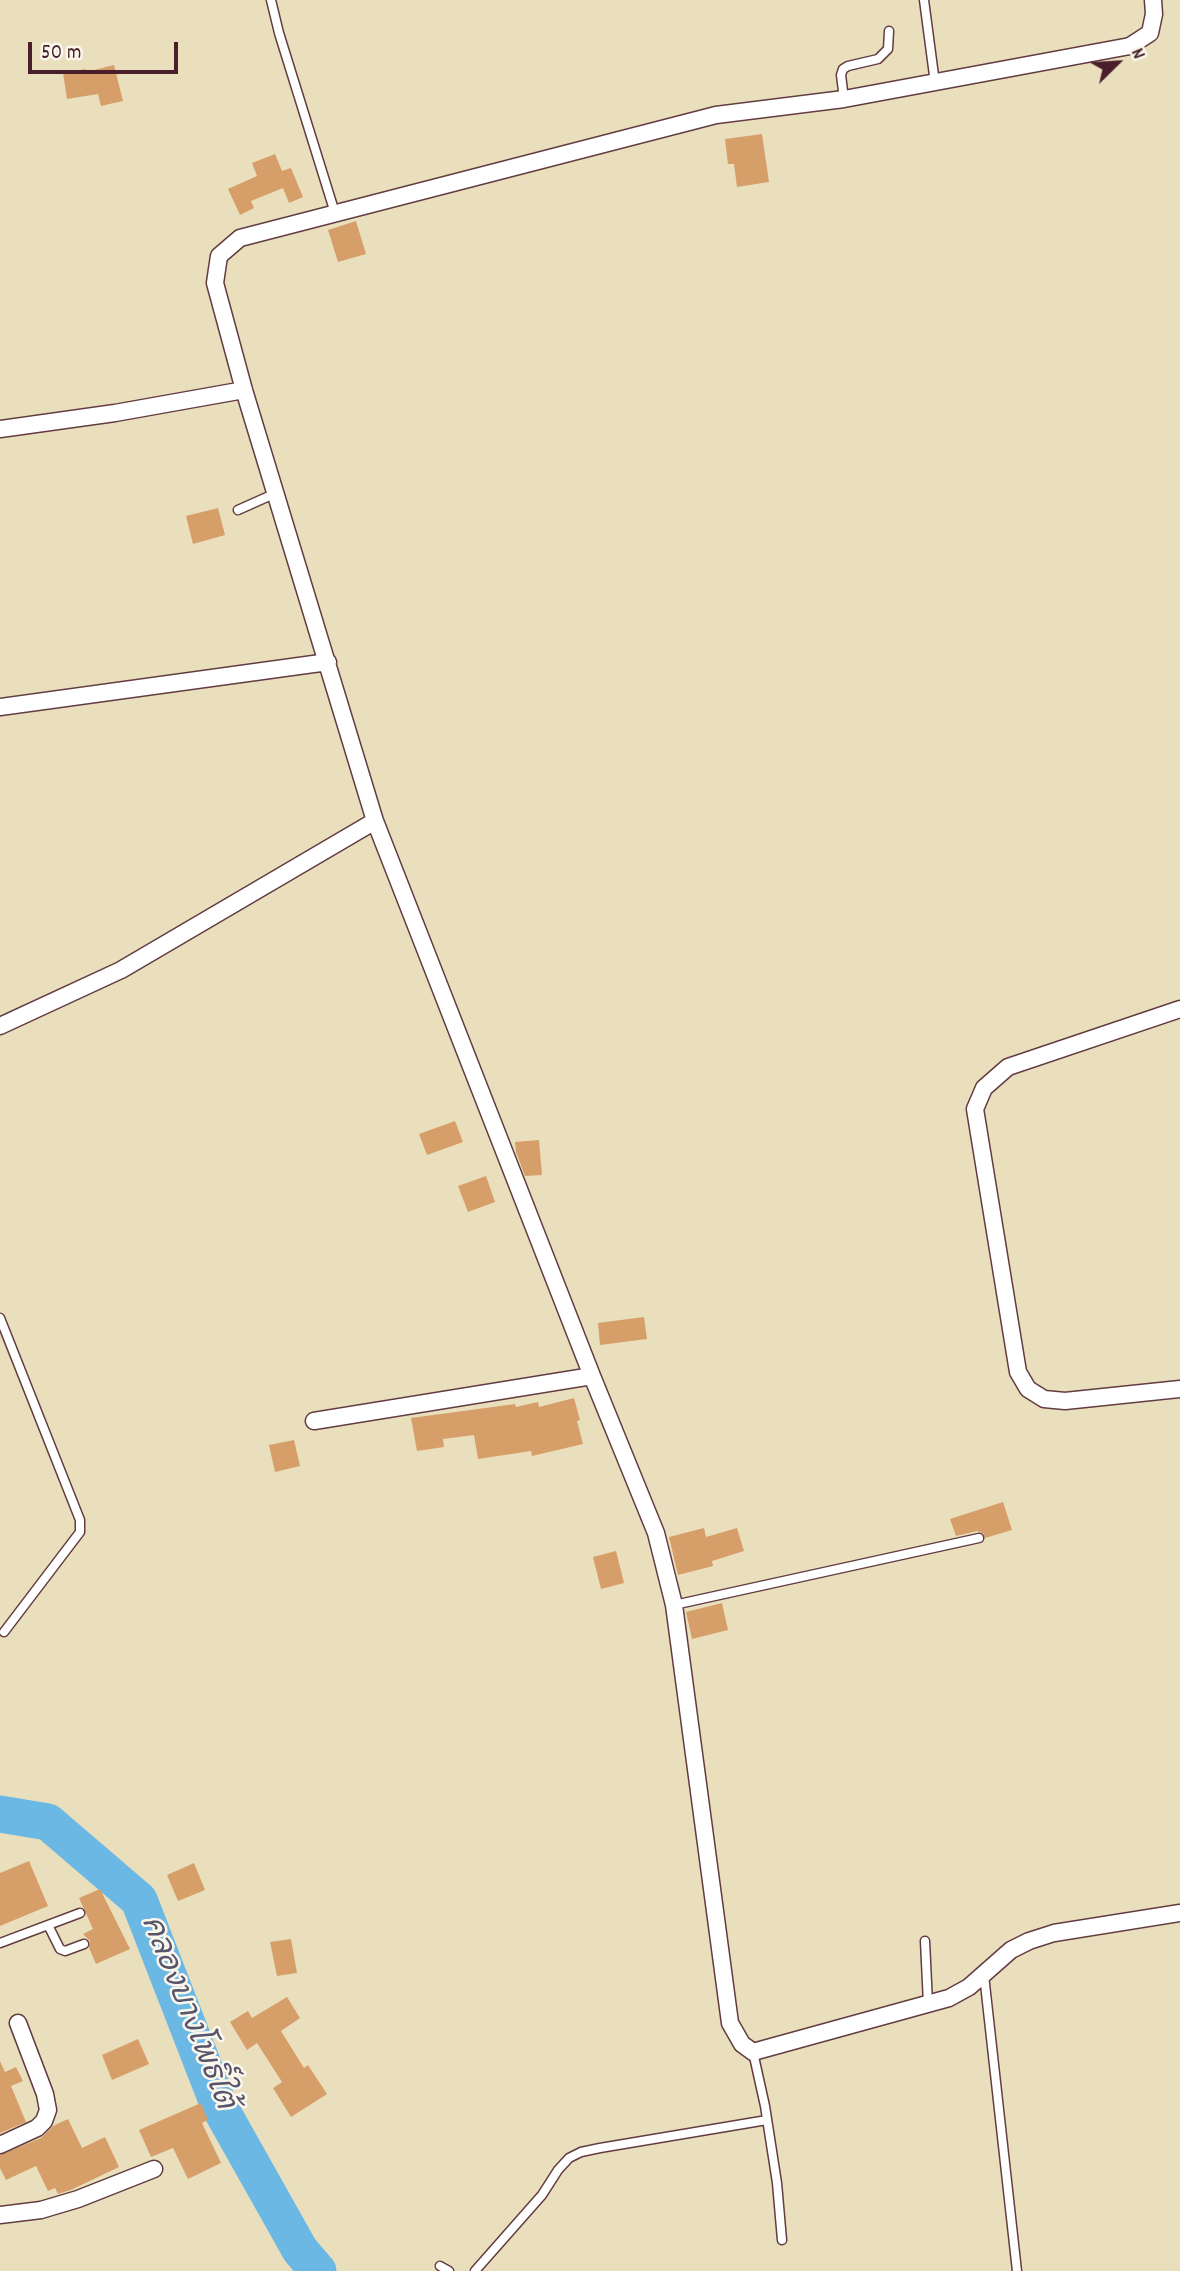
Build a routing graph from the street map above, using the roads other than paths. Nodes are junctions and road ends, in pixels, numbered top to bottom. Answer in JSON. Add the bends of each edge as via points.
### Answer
{"nodes":[{"id":1,"x":271,"y":0,"type":"edge"},
{"id":2,"x":924,"y":0,"type":"edge"},
{"id":3,"x":1153,"y":0,"type":"edge"},
{"id":4,"x":889,"y":31,"type":"dead end"},
{"id":5,"x":935,"y":83,"type":"junction"},
{"id":6,"x":844,"y":99,"type":"junction"},
{"id":7,"x":335,"y":213,"type":"junction"},
{"id":8,"x":244,"y":390,"type":"junction"},
{"id":9,"x":0,"y":429,"type":"edge"},
{"id":10,"x":276,"y":493,"type":"junction"},
{"id":11,"x":238,"y":510,"type":"dead end"},
{"id":12,"x":328,"y":662,"type":"junction"},
{"id":13,"x":0,"y":707,"type":"edge"},
{"id":14,"x":374,"y":821,"type":"junction"},
{"id":15,"x":1180,"y":1009,"type":"edge"},
{"id":16,"x":0,"y":1026,"type":"edge"},
{"id":17,"x":0,"y":1318,"type":"edge"},
{"id":18,"x":592,"y":1376,"type":"junction"},
{"id":19,"x":1180,"y":1389,"type":"edge"},
{"id":20,"x":314,"y":1421,"type":"dead end"},
{"id":21,"x":979,"y":1538,"type":"dead end"},
{"id":22,"x":674,"y":1605,"type":"junction"},
{"id":23,"x":4,"y":1632,"type":"dead end"},
{"id":24,"x":80,"y":1913,"type":"dead end"},
{"id":25,"x":1180,"y":1913,"type":"edge"},
{"id":26,"x":48,"y":1925,"type":"junction"},
{"id":27,"x":925,"y":1941,"type":"dead end"},
{"id":28,"x":0,"y":1943,"type":"edge"},
{"id":29,"x":83,"y":1944,"type":"dead end"},
{"id":30,"x":984,"y":1973,"type":"junction"},
{"id":31,"x":928,"y":2004,"type":"junction"},
{"id":32,"x":18,"y":2023,"type":"dead end"},
{"id":33,"x":753,"y":2052,"type":"junction"},
{"id":34,"x":767,"y":2120,"type":"junction"},
{"id":35,"x":0,"y":2145,"type":"edge"},
{"id":36,"x":154,"y":2169,"type":"dead end"},
{"id":37,"x":0,"y":2215,"type":"edge"},
{"id":38,"x":782,"y":2240,"type":"dead end"},
{"id":39,"x":440,"y":2266,"type":"dead end"},
{"id":40,"x":449,"y":2271,"type":"edge"},
{"id":41,"x":475,"y":2271,"type":"edge"},
{"id":42,"x":1017,"y":2271,"type":"edge"}],
"edges":[{"from":1,"to":7,"type":"lane"},
{"from":2,"to":5,"type":"lane"},
{"from":3,"to":5,"type":"street","via":[[1150,33],[1130,46]]},
{"from":4,"to":6,"type":"lane","via":[[888,49],[878,58],[843,69]]},
{"from":5,"to":6,"type":"street"},
{"from":6,"to":7,"type":"street","via":[[716,115]]},
{"from":7,"to":8,"type":"street","via":[[240,238],[219,256],[215,283]]},
{"from":8,"to":9,"type":"street"},
{"from":8,"to":10,"type":"street"},
{"from":10,"to":11,"type":"lane"},
{"from":10,"to":12,"type":"street"},
{"from":12,"to":13,"type":"street"},
{"from":12,"to":14,"type":"street"},
{"from":14,"to":16,"type":"street","via":[[121,970]]},
{"from":14,"to":18,"type":"street"},
{"from":15,"to":19,"type":"street","via":[[1008,1067],[984,1088],[975,1110],[1018,1371],[1028,1390],[1044,1399],[1065,1401]]},
{"from":17,"to":23,"type":"lane","via":[[80,1520],[80,1532]]},
{"from":18,"to":20,"type":"street"},
{"from":18,"to":22,"type":"street","via":[[656,1533]]},
{"from":21,"to":22,"type":"lane"},
{"from":22,"to":33,"type":"street","via":[[730,2023],[742,2044]]},
{"from":24,"to":26,"type":"lane"},
{"from":25,"to":30,"type":"street","via":[[1041,1937],[1011,1950]]},
{"from":26,"to":28,"type":"lane"},
{"from":26,"to":29,"type":"lane","via":[[60,1950]]},
{"from":27,"to":31,"type":"lane"},
{"from":30,"to":31,"type":"street","via":[[969,1987]]},
{"from":30,"to":42,"type":"lane"},
{"from":31,"to":33,"type":"street"},
{"from":32,"to":35,"type":"street","via":[[48,2110],[37,2128]]},
{"from":33,"to":34,"type":"lane"},
{"from":34,"to":38,"type":"lane"},
{"from":34,"to":41,"type":"lane","via":[[600,2148],[569,2158]]},
{"from":36,"to":37,"type":"street","via":[[78,2199]]},
{"from":39,"to":40,"type":"lane"}]}
